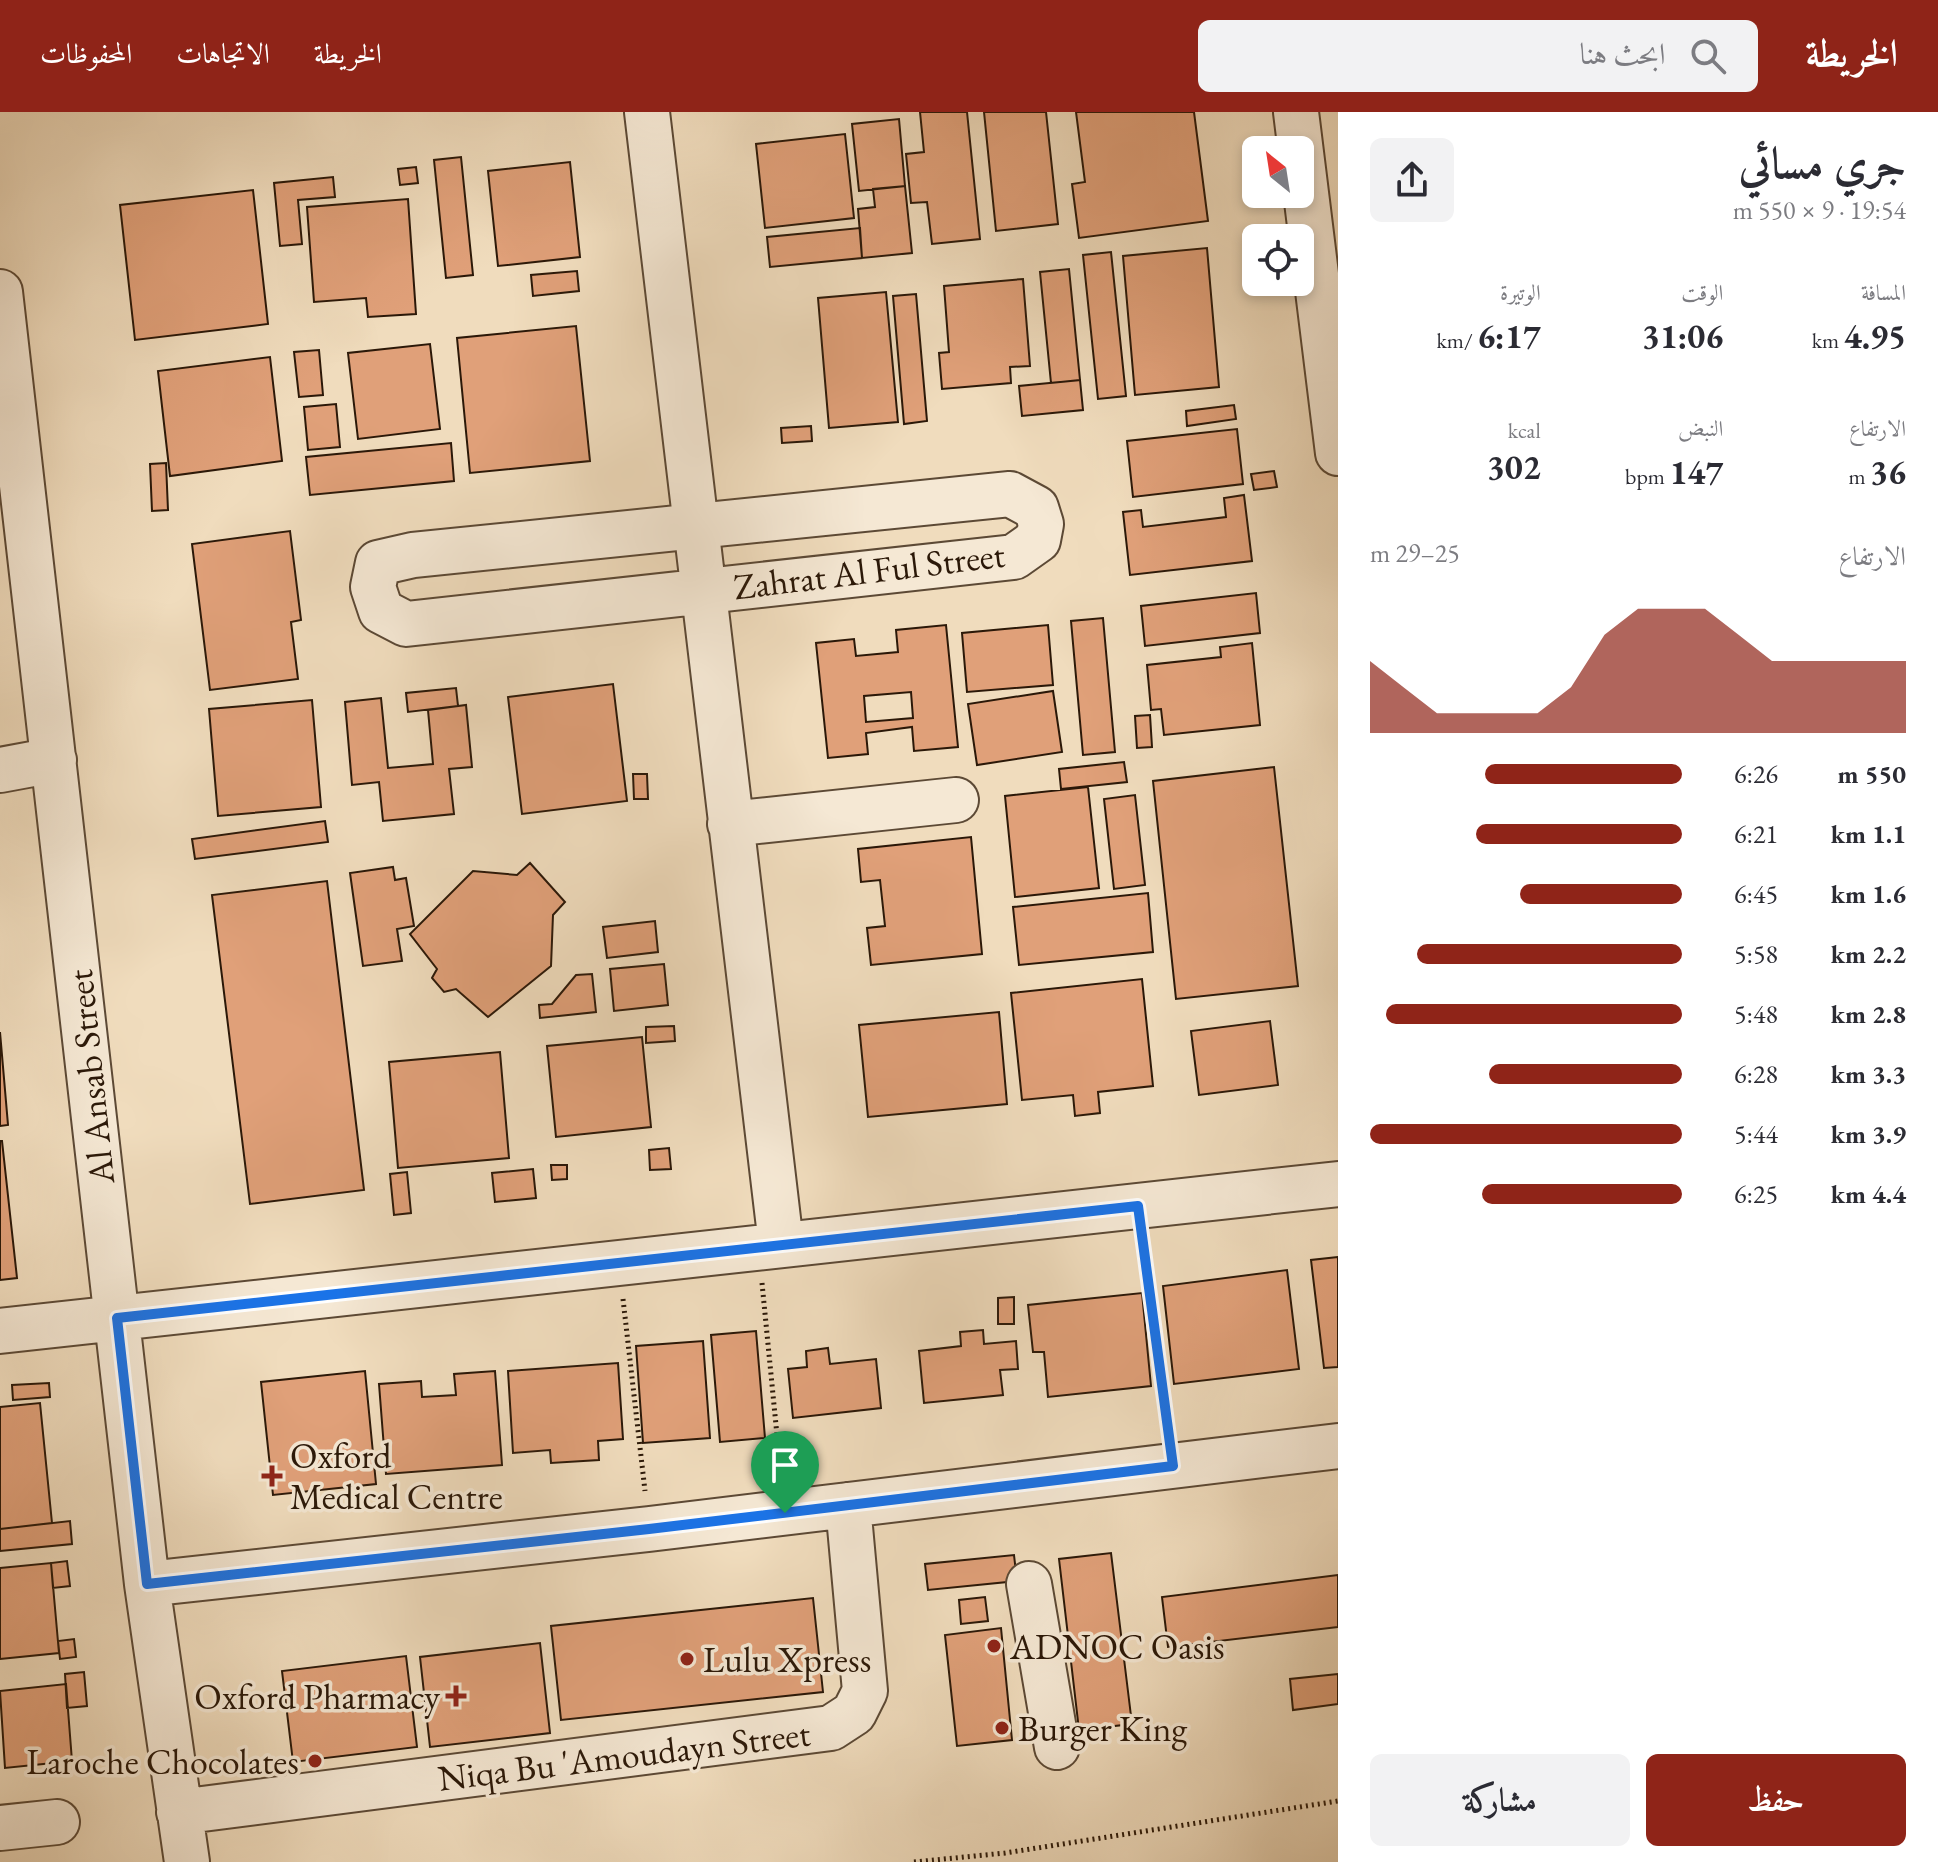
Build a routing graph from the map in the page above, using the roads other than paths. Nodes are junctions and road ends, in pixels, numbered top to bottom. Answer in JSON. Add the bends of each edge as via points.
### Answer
{"nodes":[{"id":1,"x":647,"y":112,"type":"edge"},
{"id":2,"x":1296,"y":112,"type":"edge"},
{"id":3,"x":1321,"y":177,"type":"edge"},
{"id":4,"x":0,"y":292,"type":"edge"},
{"id":5,"x":1338,"y":453,"type":"edge"},
{"id":6,"x":696,"y":524,"type":"junction"},
{"id":7,"x":702,"y":590,"type":"junction"},
{"id":8,"x":54,"y":760,"type":"junction"},
{"id":9,"x":0,"y":770,"type":"edge"},
{"id":10,"x":956,"y":800,"type":"dead end"},
{"id":11,"x":730,"y":824,"type":"junction"},
{"id":12,"x":1338,"y":1184,"type":"edge"},
{"id":13,"x":769,"y":1245,"type":"junction"},
{"id":14,"x":117,"y":1318,"type":"junction"},
{"id":15,"x":0,"y":1331,"type":"edge"},
{"id":16,"x":1338,"y":1446,"type":"edge"},
{"id":17,"x":848,"y":1505,"type":"junction"},
{"id":18,"x":147,"y":1584,"type":"junction"},
{"id":19,"x":1029,"y":1584,"type":"dead end"},
{"id":20,"x":1057,"y":1747,"type":"dead end"},
{"id":21,"x":179,"y":1812,"type":"junction"},
{"id":22,"x":57,"y":1822,"type":"dead end"},
{"id":23,"x":0,"y":1828,"type":"edge"},
{"id":24,"x":187,"y":1862,"type":"edge"}],
"edges":[{"from":1,"to":6,"type":"street","name":"Zahrat Al Ful Street"},
{"from":2,"to":3,"type":"street"},
{"from":3,"to":5,"type":"street"},
{"from":4,"to":8,"type":"street","name":"Al Ansab Street"},
{"from":6,"to":7,"type":"street","name":"Zahrat Al Ful Street"},
{"from":6,"to":7,"type":"street","name":"Zahrat Al Ful Street","via":[[413,555],[378,563],[373,587],[381,611],[406,624]]},
{"from":6,"to":7,"type":"street","name":"Zahrat Al Ful Street","via":[[1010,494],[1036,508],[1041,524],[1038,540],[1014,557]]},
{"from":7,"to":11,"type":"street","name":"Zahrat Al Ful Street"},
{"from":8,"to":9,"type":"street"},
{"from":8,"to":14,"type":"street","name":"Al Ansab Street"},
{"from":10,"to":11,"type":"street"},
{"from":11,"to":13,"type":"street","name":"Zahrat Al Ful Street"},
{"from":12,"to":13,"type":"street"},
{"from":13,"to":14,"type":"street"},
{"from":14,"to":15,"type":"street"},
{"from":14,"to":18,"type":"street","name":"Al Ansab Street"},
{"from":16,"to":17,"type":"street"},
{"from":17,"to":18,"type":"street"},
{"from":17,"to":21,"type":"street","name":"Niqa Bu 'Amoudayn Street","via":[[865,1691],[854,1713],[831,1728]]},
{"from":18,"to":21,"type":"street","name":"Al Ansab Street"},
{"from":19,"to":20,"type":"street"},
{"from":21,"to":24,"type":"street","name":"Al Ansab Street"},
{"from":22,"to":23,"type":"street"}]}
